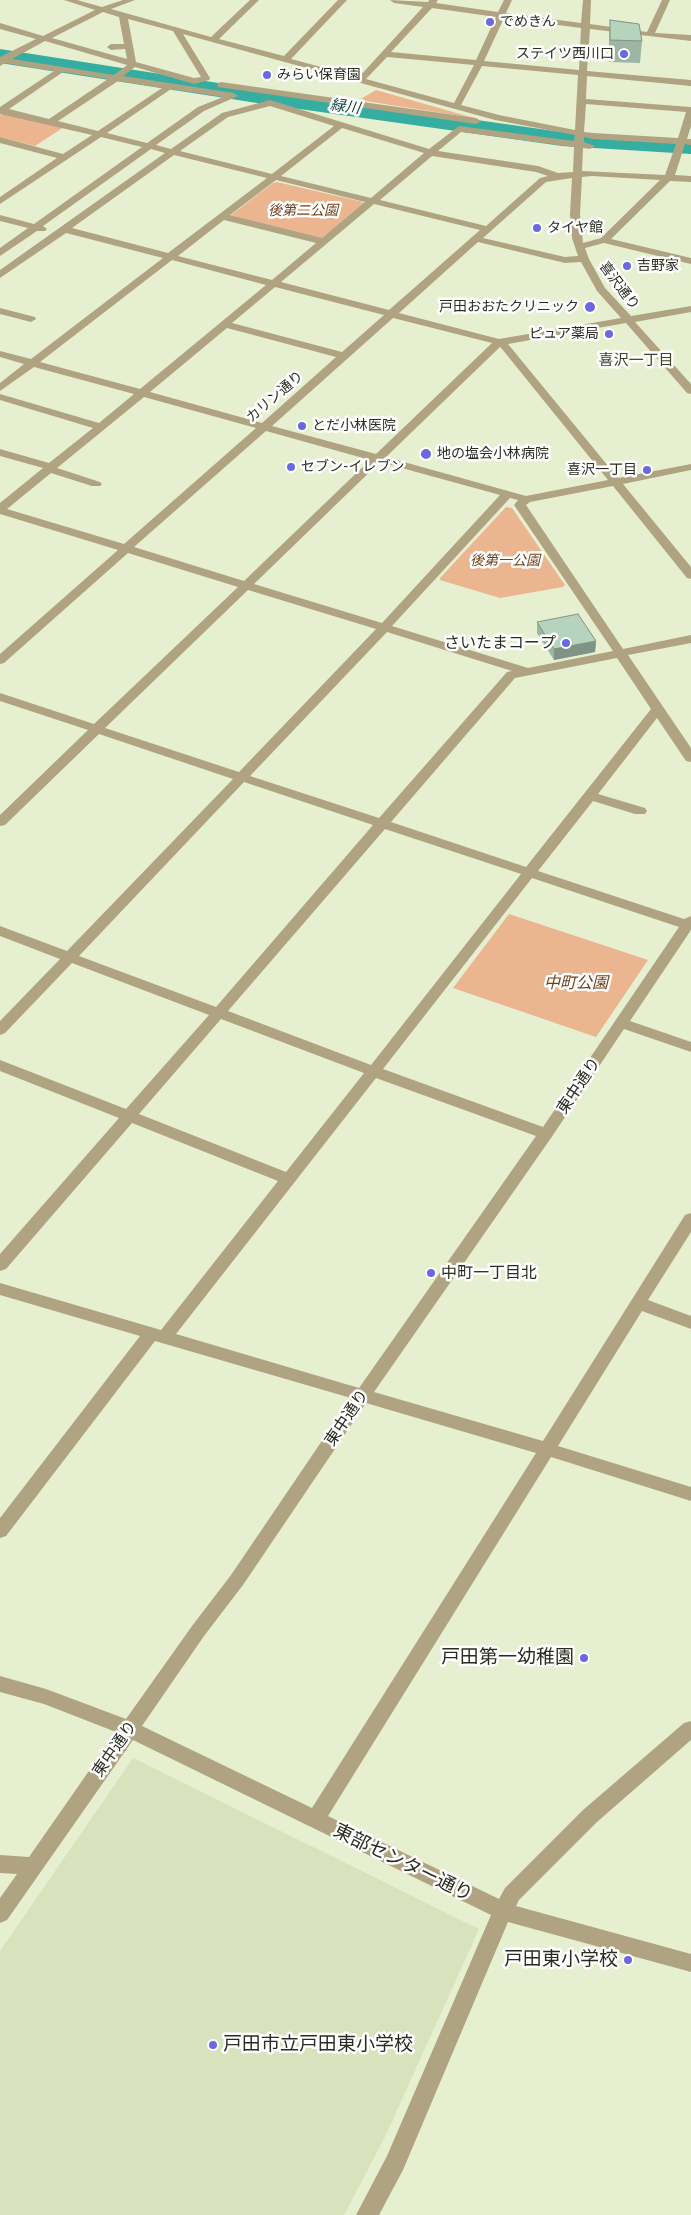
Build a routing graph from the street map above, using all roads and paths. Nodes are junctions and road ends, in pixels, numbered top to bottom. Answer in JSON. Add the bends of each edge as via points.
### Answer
{"nodes":[{"id":1,"x":68,"y":0,"type":"edge"},
{"id":2,"x":131,"y":0,"type":"edge"},
{"id":3,"x":255,"y":0,"type":"edge"},
{"id":4,"x":343,"y":0,"type":"edge"},
{"id":5,"x":394,"y":0,"type":"edge"},
{"id":6,"x":508,"y":0,"type":"edge"},
{"id":7,"x":587,"y":0,"type":"edge"},
{"id":8,"x":666,"y":0,"type":"edge"},
{"id":9,"x":432,"y":2,"type":"edge"},
{"id":10,"x":103,"y":9,"type":"junction"},
{"id":11,"x":501,"y":15,"type":"junction"},
{"id":12,"x":123,"y":16,"type":"junction"},
{"id":13,"x":0,"y":26,"type":"edge"},
{"id":14,"x":585,"y":26,"type":"junction"},
{"id":15,"x":177,"y":31,"type":"junction"},
{"id":16,"x":650,"y":35,"type":"junction"},
{"id":17,"x":691,"y":38,"type":"edge"},
{"id":18,"x":44,"y":39,"type":"junction"},
{"id":19,"x":213,"y":40,"type":"junction"},
{"id":20,"x":129,"y":46,"type":"junction"},
{"id":21,"x":111,"y":47,"type":"dead end"},
{"id":22,"x":0,"y":51,"type":"edge"},
{"id":23,"x":15,"y":54,"type":"junction"},
{"id":24,"x":384,"y":54,"type":"junction"},
{"id":25,"x":285,"y":60,"type":"junction"},
{"id":26,"x":2,"y":61,"type":"edge"},
{"id":27,"x":479,"y":63,"type":"junction"},
{"id":28,"x":132,"y":65,"type":"junction"},
{"id":29,"x":61,"y":70,"type":"junction"},
{"id":30,"x":124,"y":71,"type":"junction"},
{"id":31,"x":583,"y":74,"type":"junction"},
{"id":32,"x":116,"y":78,"type":"junction"},
{"id":33,"x":360,"y":80,"type":"junction"},
{"id":34,"x":194,"y":81,"type":"junction"},
{"id":35,"x":691,"y":83,"type":"edge"},
{"id":36,"x":170,"y":86,"type":"junction"},
{"id":37,"x":581,"y":101,"type":"junction"},
{"id":38,"x":270,"y":103,"type":"junction"},
{"id":39,"x":456,"y":107,"type":"junction"},
{"id":40,"x":1,"y":110,"type":"edge"},
{"id":41,"x":691,"y":111,"type":"edge"},
{"id":42,"x":498,"y":118,"type":"junction"},
{"id":43,"x":51,"y":122,"type":"junction"},
{"id":44,"x":341,"y":125,"type":"junction"},
{"id":45,"x":460,"y":129,"type":"junction"},
{"id":46,"x":99,"y":133,"type":"junction"},
{"id":47,"x":580,"y":134,"type":"junction"},
{"id":48,"x":0,"y":140,"type":"edge"},
{"id":49,"x":691,"y":142,"type":"edge"},
{"id":50,"x":14,"y":144,"type":"junction"},
{"id":51,"x":150,"y":146,"type":"junction"},
{"id":52,"x":579,"y":146,"type":"junction"},
{"id":53,"x":599,"y":147,"type":"dead end"},
{"id":54,"x":676,"y":149,"type":"junction"},
{"id":55,"x":691,"y":152,"type":"edge"},
{"id":56,"x":0,"y":153,"type":"edge"},
{"id":57,"x":171,"y":153,"type":"junction"},
{"id":58,"x":432,"y":153,"type":"junction"},
{"id":59,"x":64,"y":156,"type":"junction"},
{"id":60,"x":577,"y":174,"type":"junction"},
{"id":61,"x":557,"y":176,"type":"junction"},
{"id":62,"x":271,"y":177,"type":"junction"},
{"id":63,"x":668,"y":177,"type":"junction"},
{"id":64,"x":688,"y":179,"type":"edge"},
{"id":65,"x":691,"y":188,"type":"edge"},
{"id":66,"x":0,"y":201,"type":"edge"},
{"id":67,"x":373,"y":202,"type":"junction"},
{"id":68,"x":221,"y":216,"type":"junction"},
{"id":69,"x":0,"y":218,"type":"edge"},
{"id":70,"x":37,"y":227,"type":"junction"},
{"id":71,"x":487,"y":229,"type":"junction"},
{"id":72,"x":61,"y":231,"type":"junction"},
{"id":73,"x":476,"y":239,"type":"junction"},
{"id":74,"x":604,"y":240,"type":"junction"},
{"id":75,"x":324,"y":242,"type":"junction"},
{"id":76,"x":579,"y":246,"type":"junction"},
{"id":77,"x":0,"y":253,"type":"edge"},
{"id":78,"x":169,"y":256,"type":"junction"},
{"id":79,"x":584,"y":259,"type":"junction"},
{"id":80,"x":691,"y":260,"type":"edge"},
{"id":81,"x":0,"y":275,"type":"edge"},
{"id":82,"x":274,"y":283,"type":"junction"},
{"id":83,"x":691,"y":309,"type":"edge"},
{"id":84,"x":0,"y":311,"type":"edge"},
{"id":85,"x":392,"y":314,"type":"junction"},
{"id":86,"x":31,"y":319,"type":"dead end"},
{"id":87,"x":627,"y":320,"type":"junction"},
{"id":88,"x":224,"y":324,"type":"junction"},
{"id":89,"x":499,"y":342,"type":"junction"},
{"id":90,"x":0,"y":354,"type":"edge"},
{"id":91,"x":344,"y":356,"type":"junction"},
{"id":92,"x":32,"y":363,"type":"junction"},
{"id":93,"x":0,"y":388,"type":"edge"},
{"id":94,"x":691,"y":391,"type":"edge"},
{"id":95,"x":141,"y":394,"type":"junction"},
{"id":96,"x":0,"y":398,"type":"edge"},
{"id":97,"x":99,"y":426,"type":"junction"},
{"id":98,"x":263,"y":427,"type":"junction"},
{"id":99,"x":0,"y":452,"type":"edge"},
{"id":100,"x":379,"y":459,"type":"junction"},
{"id":101,"x":691,"y":467,"type":"edge"},
{"id":102,"x":49,"y":468,"type":"junction"},
{"id":103,"x":616,"y":481,"type":"junction"},
{"id":104,"x":96,"y":484,"type":"dead end"},
{"id":105,"x":0,"y":490,"type":"edge"},
{"id":106,"x":508,"y":494,"type":"junction"},
{"id":107,"x":17,"y":495,"type":"junction"},
{"id":108,"x":526,"y":499,"type":"junction"},
{"id":109,"x":0,"y":510,"type":"edge"},
{"id":110,"x":125,"y":550,"type":"junction"},
{"id":111,"x":691,"y":575,"type":"edge"},
{"id":112,"x":245,"y":586,"type":"junction"},
{"id":113,"x":384,"y":628,"type":"junction"},
{"id":114,"x":691,"y":639,"type":"edge"},
{"id":115,"x":620,"y":654,"type":"junction"},
{"id":116,"x":0,"y":660,"type":"edge"},
{"id":117,"x":527,"y":672,"type":"junction"},
{"id":118,"x":0,"y":696,"type":"edge"},
{"id":119,"x":657,"y":710,"type":"junction"},
{"id":120,"x":96,"y":729,"type":"junction"},
{"id":121,"x":691,"y":758,"type":"edge"},
{"id":122,"x":242,"y":776,"type":"junction"},
{"id":123,"x":589,"y":795,"type":"junction"},
{"id":124,"x":640,"y":811,"type":"dead end"},
{"id":125,"x":0,"y":822,"type":"edge"},
{"id":126,"x":381,"y":824,"type":"junction"},
{"id":127,"x":529,"y":872,"type":"junction"},
{"id":128,"x":689,"y":922,"type":"edge"},
{"id":129,"x":0,"y":931,"type":"edge"},
{"id":130,"x":70,"y":956,"type":"junction"},
{"id":131,"x":220,"y":1012,"type":"junction"},
{"id":132,"x":621,"y":1023,"type":"junction"},
{"id":133,"x":0,"y":1030,"type":"edge"},
{"id":134,"x":691,"y":1047,"type":"edge"},
{"id":135,"x":0,"y":1065,"type":"edge"},
{"id":136,"x":373,"y":1071,"type":"junction"},
{"id":137,"x":130,"y":1115,"type":"junction"},
{"id":138,"x":546,"y":1134,"type":"junction"},
{"id":139,"x":288,"y":1179,"type":"junction"},
{"id":140,"x":691,"y":1219,"type":"edge"},
{"id":141,"x":0,"y":1265,"type":"edge"},
{"id":142,"x":0,"y":1289,"type":"edge"},
{"id":143,"x":638,"y":1303,"type":"junction"},
{"id":144,"x":691,"y":1323,"type":"edge"},
{"id":145,"x":157,"y":1337,"type":"junction"},
{"id":146,"x":362,"y":1396,"type":"junction"},
{"id":147,"x":546,"y":1449,"type":"junction"},
{"id":148,"x":691,"y":1494,"type":"edge"},
{"id":149,"x":0,"y":1531,"type":"edge"},
{"id":150,"x":0,"y":1684,"type":"edge"},
{"id":151,"x":691,"y":1729,"type":"edge"},
{"id":152,"x":128,"y":1730,"type":"junction"},
{"id":153,"x":315,"y":1820,"type":"junction"},
{"id":154,"x":0,"y":1864,"type":"edge"},
{"id":155,"x":32,"y":1866,"type":"junction"},
{"id":156,"x":503,"y":1911,"type":"junction"},
{"id":157,"x":0,"y":1914,"type":"edge"},
{"id":158,"x":691,"y":1963,"type":"edge"},
{"id":159,"x":367,"y":2215,"type":"edge"}],
"edges":[{"from":1,"to":10,"type":"street"},
{"from":2,"to":10,"type":"street"},
{"from":3,"to":19,"type":"street"},
{"from":4,"to":25,"type":"street"},
{"from":5,"to":9,"type":"street"},
{"from":6,"to":11,"type":"street"},
{"from":7,"to":14,"type":"street","name":"喜沢通り"},
{"from":8,"to":16,"type":"street"},
{"from":9,"to":11,"type":"street"},
{"from":9,"to":24,"type":"street"},
{"from":10,"to":12,"type":"street"},
{"from":10,"to":18,"type":"street"},
{"from":11,"to":14,"type":"street"},
{"from":11,"to":27,"type":"street"},
{"from":12,"to":15,"type":"street"},
{"from":12,"to":20,"type":"street"},
{"from":13,"to":18,"type":"street"},
{"from":14,"to":16,"type":"street"},
{"from":14,"to":31,"type":"street","name":"喜沢通り"},
{"from":15,"to":19,"type":"street"},
{"from":15,"to":34,"type":"street","via":[[206,78]]},
{"from":16,"to":17,"type":"street"},
{"from":18,"to":23,"type":"street"},
{"from":18,"to":28,"type":"street"},
{"from":19,"to":25,"type":"street"},
{"from":20,"to":21,"type":"street"},
{"from":20,"to":28,"type":"street"},
{"from":22,"to":23,"type":"street"},
{"from":23,"to":26,"type":"street"},
{"from":23,"to":30,"type":"street"},
{"from":24,"to":27,"type":"street"},
{"from":24,"to":33,"type":"street"},
{"from":25,"to":33,"type":"street"},
{"from":26,"to":29,"type":"street"},
{"from":27,"to":31,"type":"street"},
{"from":27,"to":39,"type":"street"},
{"from":28,"to":30,"type":"street"},
{"from":28,"to":34,"type":"street"},
{"from":29,"to":32,"type":"street"},
{"from":29,"to":40,"type":"street"},
{"from":30,"to":32,"type":"street"},
{"from":30,"to":34,"type":"street"},
{"from":31,"to":35,"type":"street"},
{"from":31,"to":37,"type":"street","name":"喜沢通り"},
{"from":32,"to":36,"type":"street"},
{"from":32,"to":43,"type":"street"},
{"from":33,"to":39,"type":"street"},
{"from":34,"to":42,"type":"street","via":[[484,122]]},
{"from":36,"to":46,"type":"street"},
{"from":36,"to":51,"type":"street","via":[[234,96],[201,109]]},
{"from":37,"to":41,"type":"street"},
{"from":37,"to":47,"type":"street","name":"喜沢通り"},
{"from":38,"to":44,"type":"street"},
{"from":38,"to":45,"type":"street"},
{"from":38,"to":57,"type":"street","via":[[225,115]]},
{"from":39,"to":42,"type":"street"},
{"from":40,"to":43,"type":"street"},
{"from":41,"to":54,"type":"street"},
{"from":42,"to":47,"type":"street"},
{"from":43,"to":46,"type":"street"},
{"from":44,"to":58,"type":"street"},
{"from":44,"to":62,"type":"street","via":[[278,175]]},
{"from":45,"to":52,"type":"street"},
{"from":45,"to":58,"type":"street"},
{"from":46,"to":51,"type":"street"},
{"from":46,"to":59,"type":"street"},
{"from":47,"to":52,"type":"street","name":"喜沢通り"},
{"from":47,"to":54,"type":"street"},
{"from":48,"to":50,"type":"street"},
{"from":49,"to":54,"type":"street"},
{"from":50,"to":56,"type":"street"},
{"from":50,"to":59,"type":"street"},
{"from":51,"to":57,"type":"street"},
{"from":51,"to":70,"type":"street"},
{"from":52,"to":53,"type":"street"},
{"from":52,"to":60,"type":"street","name":"喜沢通り"},
{"from":54,"to":55,"type":"street"},
{"from":54,"to":63,"type":"street"},
{"from":54,"to":64,"type":"street"},
{"from":57,"to":62,"type":"street"},
{"from":57,"to":72,"type":"street"},
{"from":58,"to":61,"type":"street","via":[[538,169]]},
{"from":58,"to":67,"type":"street"},
{"from":59,"to":66,"type":"street"},
{"from":60,"to":61,"type":"street","name":"カリン通り"},
{"from":60,"to":63,"type":"street","name":"カリン通り"},
{"from":60,"to":76,"type":"street","name":"喜沢通り","via":[[575,222]]},
{"from":61,"to":71,"type":"street","name":"カリン通り","via":[[543,180]]},
{"from":62,"to":67,"type":"street"},
{"from":62,"to":68,"type":"street"},
{"from":63,"to":64,"type":"street","name":"カリン通り"},
{"from":63,"to":74,"type":"street"},
{"from":64,"to":65,"type":"street"},
{"from":67,"to":71,"type":"street"},
{"from":67,"to":75,"type":"street"},
{"from":68,"to":75,"type":"street"},
{"from":68,"to":78,"type":"street"},
{"from":69,"to":70,"type":"street"},
{"from":70,"to":72,"type":"street"},
{"from":70,"to":77,"type":"street"},
{"from":71,"to":73,"type":"street","name":"カリン通り"},
{"from":72,"to":78,"type":"street"},
{"from":72,"to":81,"type":"street"},
{"from":73,"to":79,"type":"street","via":[[565,260]]},
{"from":73,"to":85,"type":"street","name":"カリン通り"},
{"from":74,"to":76,"type":"street"},
{"from":74,"to":80,"type":"street"},
{"from":75,"to":82,"type":"street"},
{"from":76,"to":79,"type":"street","name":"喜沢通り"},
{"from":78,"to":82,"type":"street"},
{"from":78,"to":92,"type":"street"},
{"from":79,"to":87,"type":"street","name":"喜沢通り","via":[[601,289]]},
{"from":82,"to":85,"type":"street"},
{"from":82,"to":88,"type":"street"},
{"from":83,"to":87,"type":"street"},
{"from":84,"to":86,"type":"street"},
{"from":85,"to":89,"type":"street"},
{"from":85,"to":91,"type":"street","name":"カリン通り"},
{"from":87,"to":89,"type":"street"},
{"from":87,"to":94,"type":"street","name":"喜沢通り"},
{"from":88,"to":91,"type":"street"},
{"from":88,"to":95,"type":"street"},
{"from":89,"to":100,"type":"street"},
{"from":89,"to":103,"type":"street"},
{"from":90,"to":92,"type":"street"},
{"from":91,"to":98,"type":"street","name":"カリン通り"},
{"from":92,"to":93,"type":"street"},
{"from":92,"to":95,"type":"street"},
{"from":95,"to":97,"type":"street"},
{"from":95,"to":98,"type":"street"},
{"from":96,"to":97,"type":"street"},
{"from":97,"to":102,"type":"street"},
{"from":98,"to":100,"type":"street"},
{"from":98,"to":110,"type":"street","name":"カリン通り"},
{"from":99,"to":102,"type":"street"},
{"from":100,"to":106,"type":"street"},
{"from":100,"to":112,"type":"street"},
{"from":101,"to":103,"type":"street"},
{"from":102,"to":104,"type":"street"},
{"from":102,"to":107,"type":"street"},
{"from":103,"to":108,"type":"street"},
{"from":103,"to":111,"type":"street"},
{"from":105,"to":107,"type":"street"},
{"from":106,"to":108,"type":"street"},
{"from":106,"to":113,"type":"street"},
{"from":107,"to":109,"type":"street"},
{"from":108,"to":115,"type":"street","via":[[520,505]]},
{"from":109,"to":110,"type":"street"},
{"from":110,"to":112,"type":"street"},
{"from":110,"to":116,"type":"street","name":"カリン通り"},
{"from":112,"to":113,"type":"street"},
{"from":112,"to":120,"type":"street"},
{"from":113,"to":117,"type":"street"},
{"from":113,"to":122,"type":"street"},
{"from":114,"to":115,"type":"street"},
{"from":115,"to":117,"type":"street"},
{"from":115,"to":119,"type":"street"},
{"from":117,"to":126,"type":"street","via":[[511,675]]},
{"from":118,"to":120,"type":"street"},
{"from":119,"to":121,"type":"street"},
{"from":119,"to":123,"type":"street"},
{"from":120,"to":122,"type":"street"},
{"from":120,"to":125,"type":"street"},
{"from":122,"to":126,"type":"street"},
{"from":122,"to":130,"type":"street"},
{"from":123,"to":124,"type":"street"},
{"from":123,"to":127,"type":"street"},
{"from":126,"to":127,"type":"street"},
{"from":126,"to":131,"type":"street"},
{"from":127,"to":128,"type":"street"},
{"from":127,"to":136,"type":"street"},
{"from":128,"to":132,"type":"street","name":"東中通り"},
{"from":129,"to":130,"type":"street"},
{"from":130,"to":131,"type":"street"},
{"from":130,"to":133,"type":"street"},
{"from":131,"to":136,"type":"street"},
{"from":131,"to":137,"type":"street"},
{"from":132,"to":134,"type":"street"},
{"from":132,"to":138,"type":"street","name":"東中通り"},
{"from":135,"to":137,"type":"street"},
{"from":136,"to":138,"type":"street"},
{"from":136,"to":139,"type":"street"},
{"from":137,"to":139,"type":"street"},
{"from":137,"to":141,"type":"street"},
{"from":138,"to":146,"type":"street","name":"東中通り"},
{"from":139,"to":145,"type":"street"},
{"from":140,"to":143,"type":"street"},
{"from":142,"to":145,"type":"street"},
{"from":143,"to":144,"type":"street"},
{"from":143,"to":147,"type":"street"},
{"from":145,"to":146,"type":"street"},
{"from":145,"to":149,"type":"street"},
{"from":146,"to":147,"type":"street"},
{"from":146,"to":152,"type":"street","name":"東中通り"},
{"from":147,"to":148,"type":"street"},
{"from":147,"to":153,"type":"street"},
{"from":150,"to":152,"type":"street","name":"東部センター通り","via":[[46,1697]]},
{"from":151,"to":156,"type":"street","via":[[590,1816],[512,1894]]},
{"from":152,"to":153,"type":"street","name":"東部センター通り"},
{"from":152,"to":155,"type":"street","name":"東中通り"},
{"from":153,"to":156,"type":"street","name":"東部センター通り"},
{"from":154,"to":155,"type":"street"},
{"from":155,"to":157,"type":"street","name":"東中通り"},
{"from":156,"to":158,"type":"street","name":"東部センター通り"},
{"from":156,"to":159,"type":"street","via":[[395,2163]]}]}
